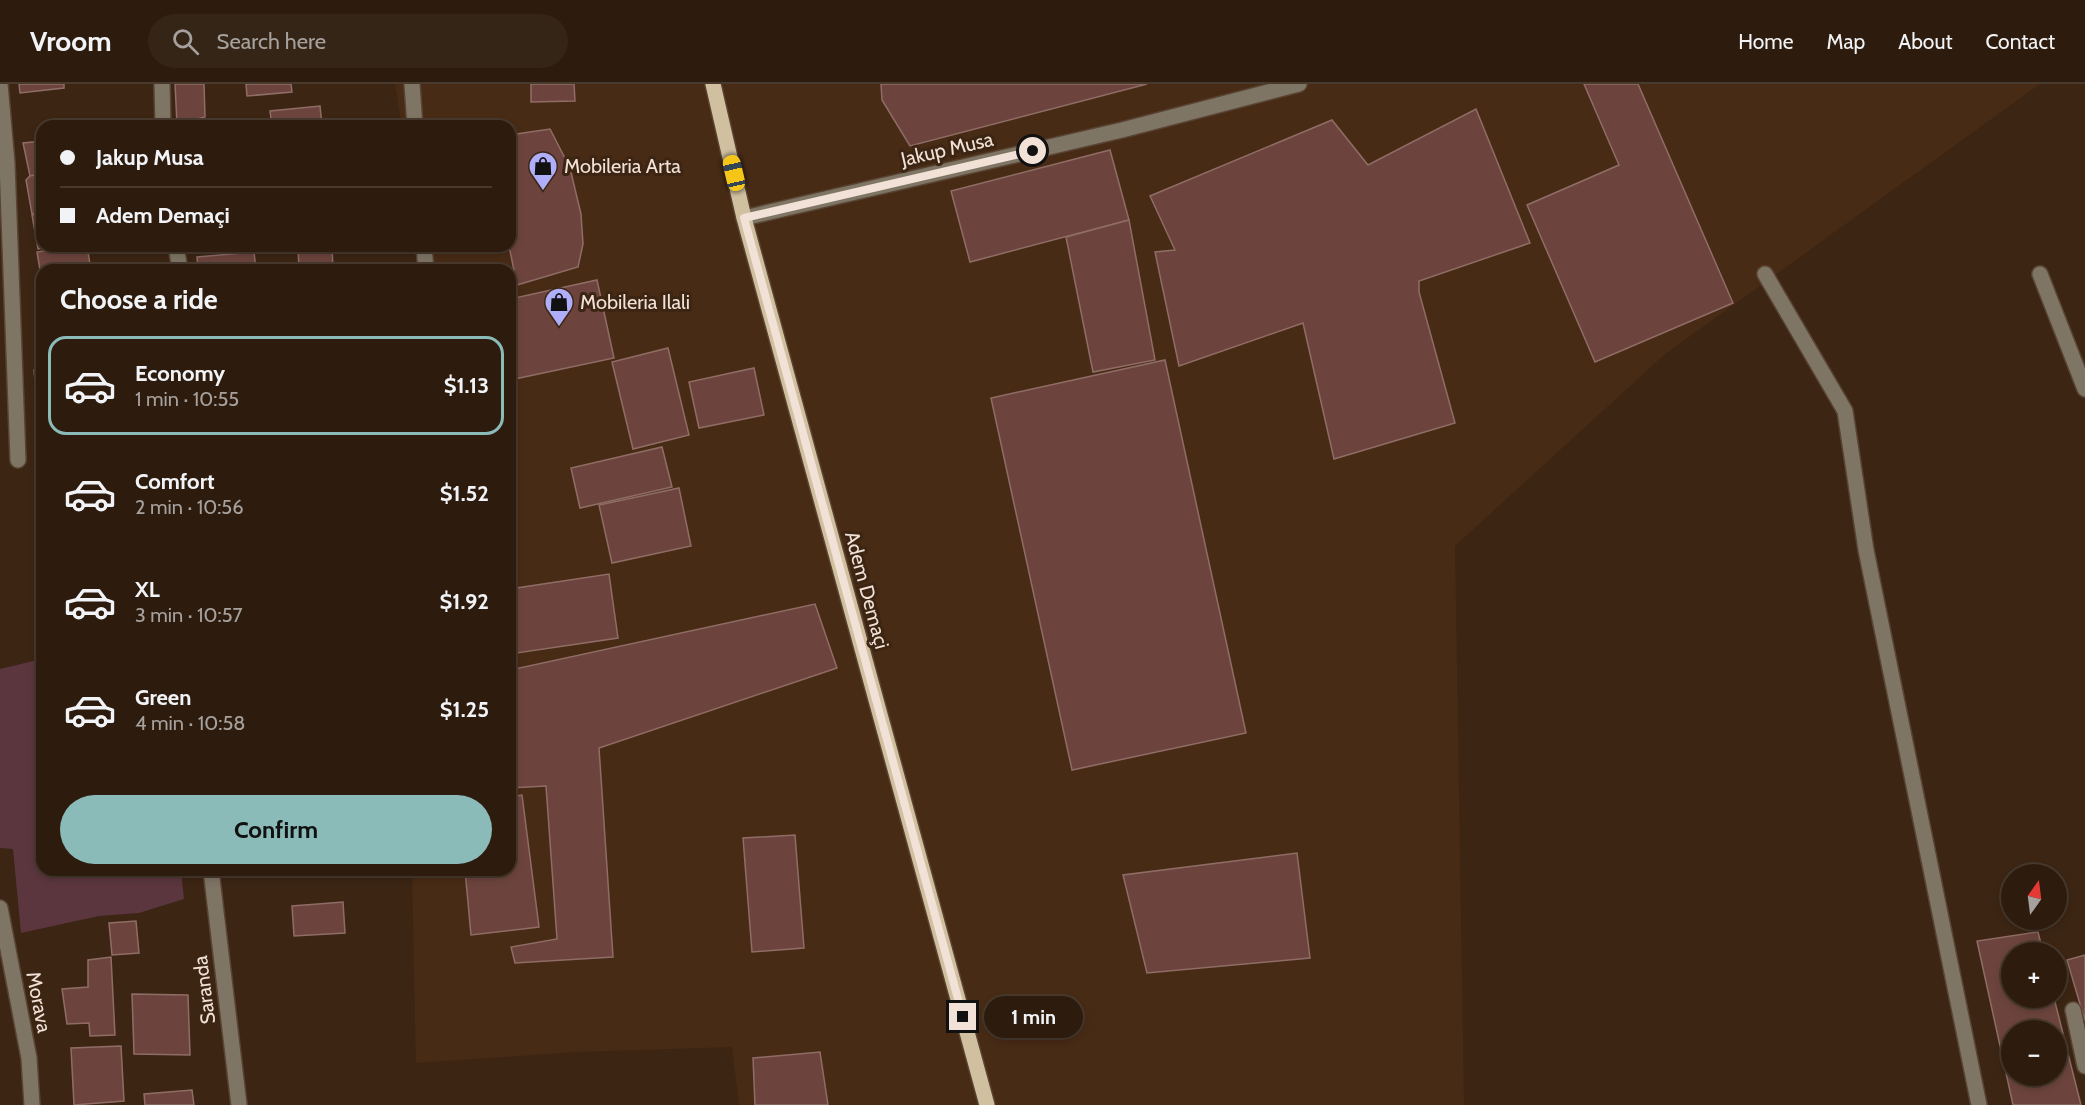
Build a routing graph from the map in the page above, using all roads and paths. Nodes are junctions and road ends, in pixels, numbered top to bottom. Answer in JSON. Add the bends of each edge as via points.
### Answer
{"nodes":[{"id":1,"x":0,"y":84,"type":"edge"},
{"id":2,"x":162,"y":84,"type":"edge"},
{"id":3,"x":412,"y":84,"type":"edge"},
{"id":4,"x":713,"y":84,"type":"edge"},
{"id":5,"x":1299,"y":84,"type":"edge"},
{"id":6,"x":163,"y":120,"type":"edge"},
{"id":7,"x":415,"y":120,"type":"edge"},
{"id":8,"x":744,"y":218,"type":"junction"},
{"id":9,"x":1765,"y":274,"type":"dead end"},
{"id":10,"x":2040,"y":274,"type":"dead end"},
{"id":11,"x":2085,"y":389,"type":"edge"},
{"id":12,"x":18,"y":460,"type":"dead end"},
{"id":13,"x":212,"y":876,"type":"edge"},
{"id":14,"x":0,"y":908,"type":"edge"},
{"id":15,"x":2073,"y":1010,"type":"dead end"},
{"id":16,"x":2085,"y":1066,"type":"edge"},
{"id":17,"x":32,"y":1105,"type":"edge"},
{"id":18,"x":239,"y":1105,"type":"edge"},
{"id":19,"x":987,"y":1105,"type":"edge"},
{"id":20,"x":1979,"y":1105,"type":"edge"}],
"edges":[{"from":1,"to":12,"type":"street","via":[[7,163]]},
{"from":2,"to":6,"type":"street"},
{"from":3,"to":7,"type":"street"},
{"from":4,"to":8,"type":"main road","name":"Adem Demaçi"},
{"from":5,"to":8,"type":"street","name":"Jakup Musa","via":[[1122,130]]},
{"from":8,"to":19,"type":"main road","name":"Adem Demaçi"},
{"from":9,"to":20,"type":"street","via":[[1845,411],[1866,550]]},
{"from":10,"to":11,"type":"street"},
{"from":13,"to":18,"type":"street","name":"Saranda"},
{"from":14,"to":17,"type":"street","name":"Morava","via":[[29,1058]]},
{"from":15,"to":16,"type":"street"}]}
